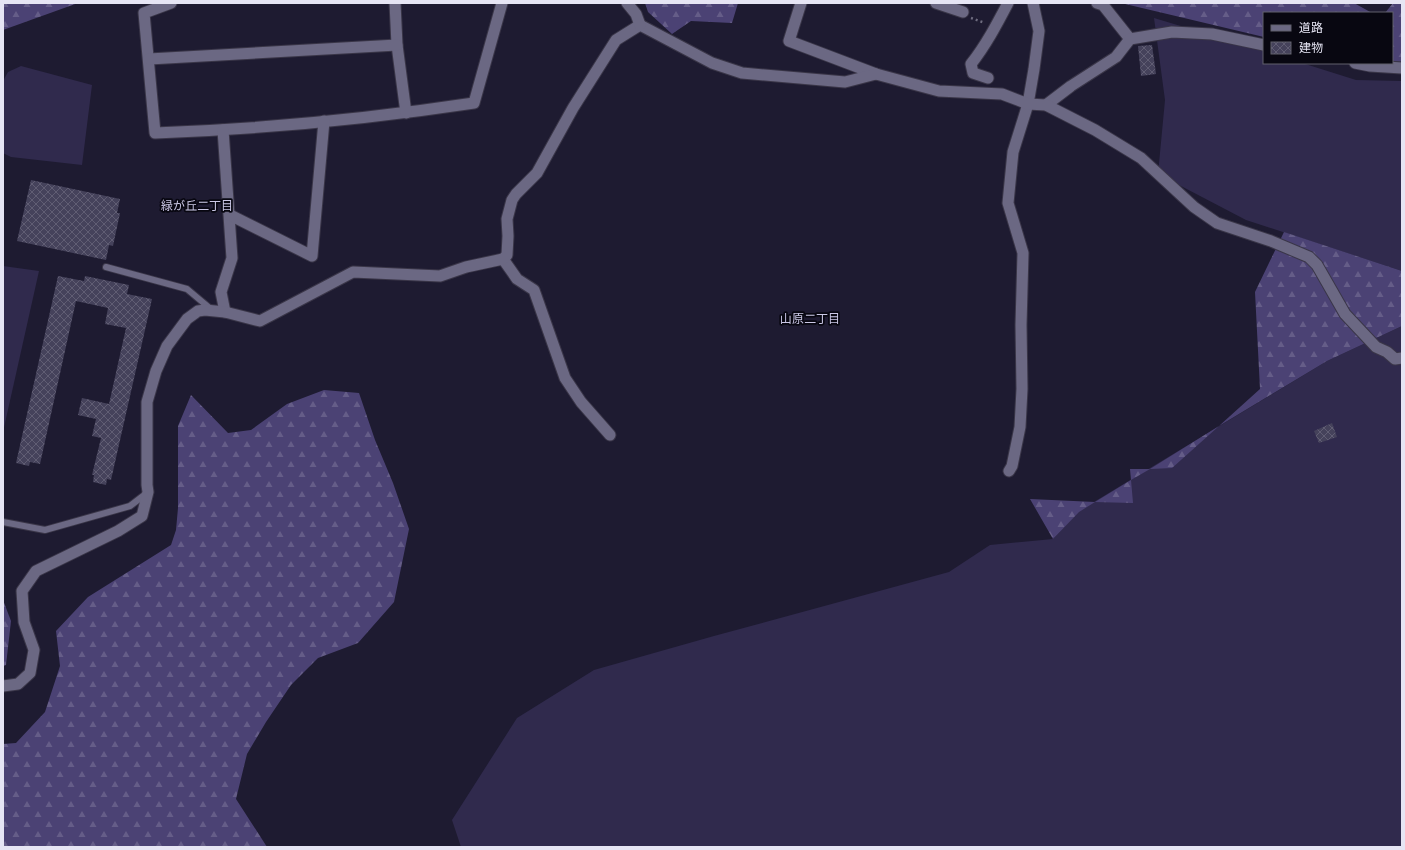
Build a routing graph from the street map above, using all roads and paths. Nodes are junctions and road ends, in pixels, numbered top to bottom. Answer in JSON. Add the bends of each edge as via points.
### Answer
{"nodes":[{"id":1,"x":171,"y":3,"type":"edge"},
{"id":2,"x":395,"y":3,"type":"edge"},
{"id":3,"x":627,"y":3,"type":"edge"},
{"id":4,"x":801,"y":3,"type":"edge"},
{"id":5,"x":936,"y":3,"type":"edge"},
{"id":6,"x":1008,"y":3,"type":"edge"},
{"id":7,"x":1033,"y":3,"type":"edge"},
{"id":8,"x":1097,"y":3,"type":"edge"},
{"id":9,"x":499,"y":4,"type":"edge"},
{"id":10,"x":963,"y":12,"type":"joint"},
{"id":11,"x":640,"y":25,"type":"junction"},
{"id":12,"x":996,"y":27,"type":"junction"},
{"id":13,"x":1130,"y":39,"type":"junction"},
{"id":14,"x":1263,"y":44,"type":"edge"},
{"id":15,"x":397,"y":46,"type":"junction"},
{"id":16,"x":149,"y":59,"type":"junction"},
{"id":17,"x":1360,"y":64,"type":"edge"},
{"id":18,"x":1402,"y":68,"type":"edge"},
{"id":19,"x":876,"y":74,"type":"junction"},
{"id":20,"x":988,"y":78,"type":"dead end"},
{"id":21,"x":1028,"y":104,"type":"junction"},
{"id":22,"x":1046,"y":104,"type":"junction"},
{"id":23,"x":406,"y":113,"type":"junction"},
{"id":24,"x":324,"y":122,"type":"junction"},
{"id":25,"x":223,"y":130,"type":"junction"},
{"id":26,"x":230,"y":215,"type":"junction"},
{"id":27,"x":503,"y":259,"type":"junction"},
{"id":28,"x":106,"y":267,"type":"dead end"},
{"id":29,"x":213,"y":311,"type":"junction"},
{"id":30,"x":225,"y":312,"type":"junction"},
{"id":31,"x":1402,"y":358,"type":"edge"},
{"id":32,"x":610,"y":434,"type":"dead end"},
{"id":33,"x":1009,"y":471,"type":"dead end"},
{"id":34,"x":148,"y":492,"type":"junction"},
{"id":35,"x":3,"y":522,"type":"edge"},
{"id":36,"x":3,"y":686,"type":"edge"}],
"edges":[{"from":1,"to":16,"type":"street","via":[[144,13]]},
{"from":2,"to":15,"type":"street"},
{"from":3,"to":11,"type":"street","via":[[636,14]]},
{"from":4,"to":19,"type":"street","via":[[789,41]]},
{"from":5,"to":10,"type":"street"},
{"from":6,"to":12,"type":"street"},
{"from":7,"to":21,"type":"street","via":[[1039,32]]},
{"from":8,"to":13,"type":"street","via":[[1103,5]]},
{"from":9,"to":23,"type":"street","via":[[474,103]]},
{"from":10,"to":12,"type":"path","via":[[968,17]]},
{"from":11,"to":19,"type":"street","via":[[712,62],[742,73],[846,82]]},
{"from":11,"to":27,"type":"street","via":[[616,40],[573,108],[537,173],[512,200],[507,219],[506,255]]},
{"from":12,"to":20,"type":"street","via":[[971,64],[973,73]]},
{"from":13,"to":14,"type":"street","via":[[1172,32],[1212,34]]},
{"from":13,"to":22,"type":"street","via":[[1116,57]]},
{"from":15,"to":16,"type":"street"},
{"from":15,"to":23,"type":"street"},
{"from":16,"to":25,"type":"street","via":[[156,133]]},
{"from":17,"to":18,"type":"street"},
{"from":19,"to":21,"type":"street","via":[[939,91],[1002,94]]},
{"from":21,"to":22,"type":"street"},
{"from":21,"to":33,"type":"street","via":[[1013,152],[1008,203],[1023,253],[1020,428]]},
{"from":22,"to":31,"type":"street","via":[[1141,158],[1194,207],[1217,223],[1309,257],[1317,265],[1345,314],[1376,347],[1395,359]]},
{"from":23,"to":24,"type":"street"},
{"from":24,"to":25,"type":"street"},
{"from":24,"to":26,"type":"street","via":[[312,256]]},
{"from":25,"to":26,"type":"street"},
{"from":26,"to":30,"type":"street","via":[[232,258],[221,292]]},
{"from":27,"to":30,"type":"street","via":[[440,276],[353,272],[260,321]]},
{"from":27,"to":32,"type":"street","via":[[517,279],[534,290],[565,378],[581,402]]},
{"from":28,"to":29,"type":"lane","via":[[187,289]]},
{"from":29,"to":30,"type":"street"},
{"from":29,"to":34,"type":"street","via":[[198,311],[186,318],[167,346],[156,371],[147,402]]},
{"from":34,"to":35,"type":"lane","via":[[130,506],[45,530]]},
{"from":34,"to":36,"type":"street","via":[[142,516],[118,531],[36,571],[22,591],[24,622],[34,650],[30,673],[18,684]]}]}
